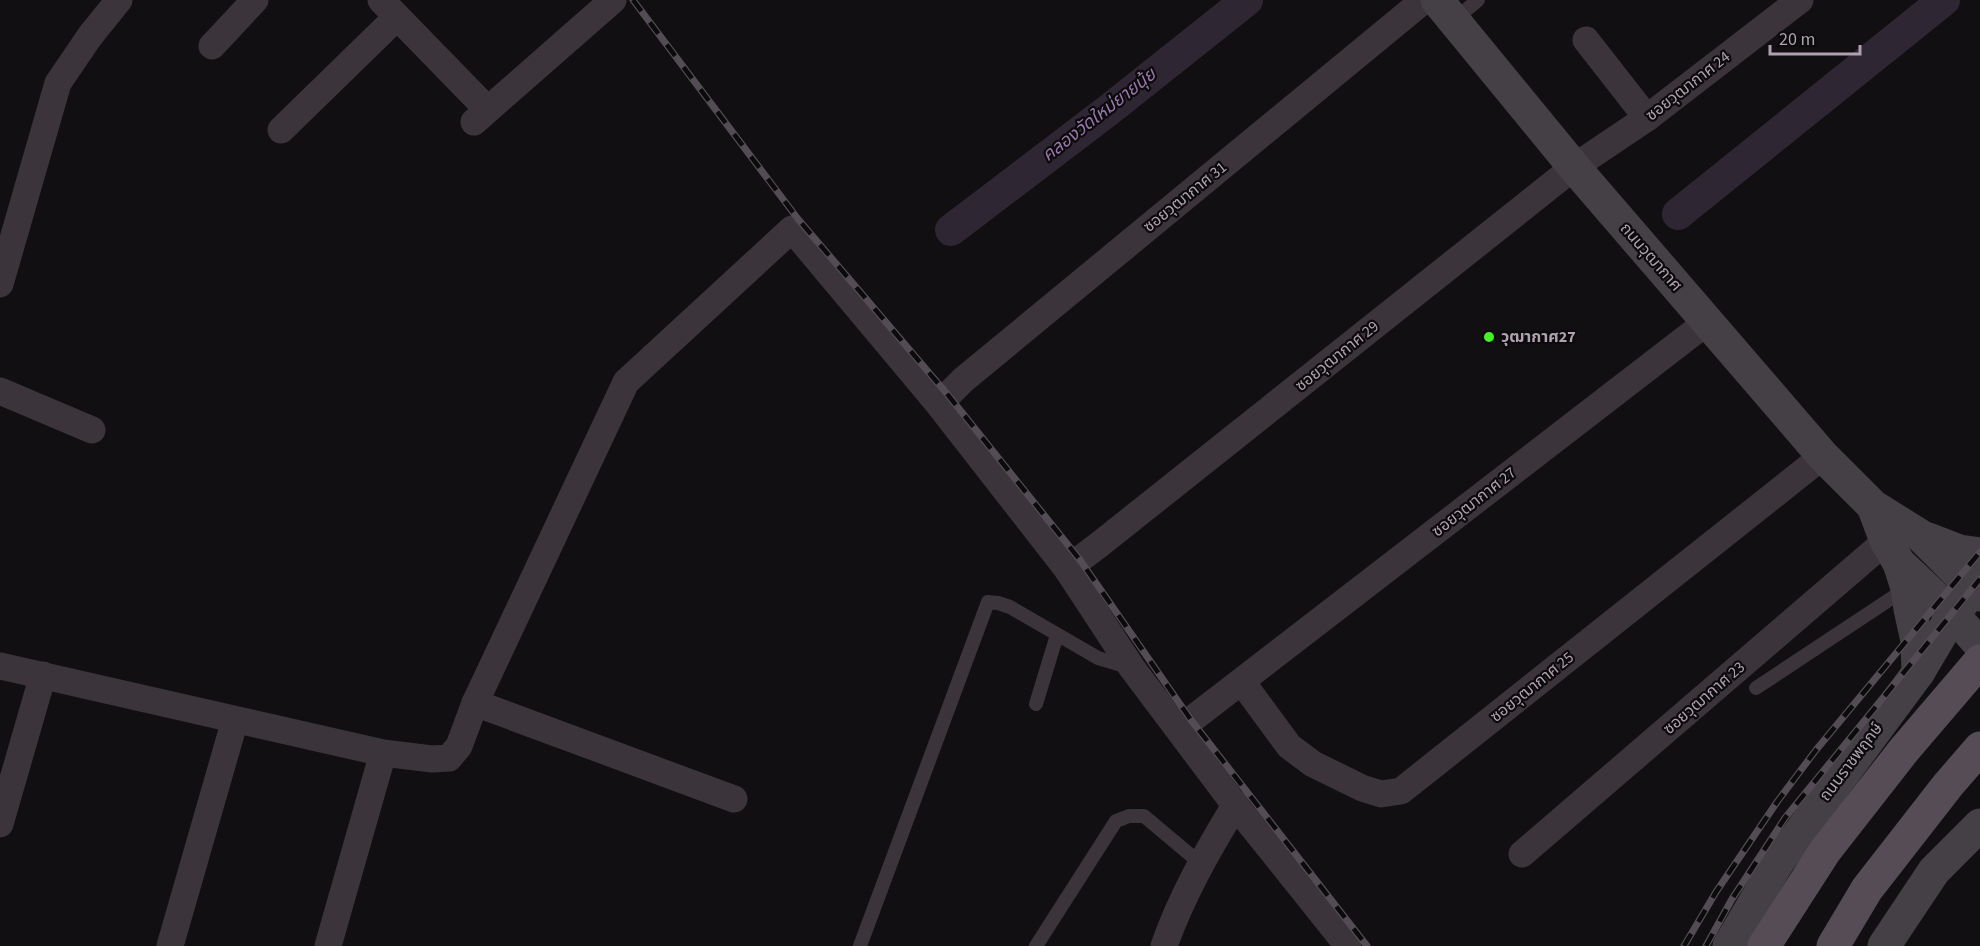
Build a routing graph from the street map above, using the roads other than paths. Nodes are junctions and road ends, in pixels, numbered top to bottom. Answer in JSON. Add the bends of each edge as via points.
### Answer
{"nodes":[{"id":1,"x":119,"y":0,"type":"edge"},
{"id":2,"x":255,"y":0,"type":"edge"},
{"id":3,"x":613,"y":0,"type":"edge"},
{"id":4,"x":1424,"y":0,"type":"edge"},
{"id":5,"x":1800,"y":0,"type":"edge"},
{"id":6,"x":1456,"y":7,"type":"edge"},
{"id":7,"x":389,"y":8,"type":"edge"},
{"id":8,"x":1586,"y":40,"type":"dead end"},
{"id":9,"x":212,"y":46,"type":"dead end"},
{"id":10,"x":1647,"y":118,"type":"junction"},
{"id":11,"x":281,"y":130,"type":"dead end"},
{"id":12,"x":1574,"y":167,"type":"junction"},
{"id":13,"x":0,"y":284,"type":"edge"},
{"id":14,"x":1707,"y":322,"type":"junction"},
{"id":15,"x":0,"y":391,"type":"edge"},
{"id":16,"x":948,"y":395,"type":"dead end"},
{"id":17,"x":92,"y":430,"type":"dead end"},
{"id":18,"x":1823,"y":456,"type":"junction"},
{"id":19,"x":1874,"y":506,"type":"junction"},
{"id":20,"x":1920,"y":536,"type":"junction"},
{"id":21,"x":1980,"y":554,"type":"edge"},
{"id":22,"x":1897,"y":564,"type":"junction"},
{"id":23,"x":1067,"y":569,"type":"junction"},
{"id":24,"x":1978,"y":589,"type":"edge"},
{"id":25,"x":1953,"y":614,"type":"junction"},
{"id":26,"x":1057,"y":635,"type":"junction"},
{"id":27,"x":1980,"y":645,"type":"edge"},
{"id":28,"x":1980,"y":661,"type":"edge"},
{"id":29,"x":0,"y":666,"type":"edge"},
{"id":30,"x":1132,"y":668,"type":"junction"},
{"id":31,"x":1918,"y":673,"type":"junction"},
{"id":32,"x":43,"y":675,"type":"junction"},
{"id":33,"x":1242,"y":682,"type":"junction"},
{"id":34,"x":1756,"y":688,"type":"dead end"},
{"id":35,"x":475,"y":703,"type":"junction"},
{"id":36,"x":1036,"y":704,"type":"dead end"},
{"id":37,"x":235,"y":720,"type":"junction"},
{"id":38,"x":1181,"y":730,"type":"junction"},
{"id":39,"x":1980,"y":748,"type":"edge"},
{"id":40,"x":383,"y":753,"type":"junction"},
{"id":41,"x":734,"y":799,"type":"dead end"},
{"id":42,"x":1236,"y":804,"type":"junction"},
{"id":43,"x":0,"y":824,"type":"edge"},
{"id":44,"x":1980,"y":825,"type":"edge"},
{"id":45,"x":1522,"y":854,"type":"dead end"},
{"id":46,"x":1200,"y":863,"type":"junction"},
{"id":47,"x":170,"y":946,"type":"edge"},
{"id":48,"x":328,"y":946,"type":"edge"},
{"id":49,"x":861,"y":946,"type":"edge"},
{"id":50,"x":1036,"y":946,"type":"edge"},
{"id":51,"x":1164,"y":946,"type":"edge"},
{"id":52,"x":1348,"y":946,"type":"edge"},
{"id":53,"x":1729,"y":946,"type":"edge"},
{"id":54,"x":1764,"y":946,"type":"edge"},
{"id":55,"x":1833,"y":946,"type":"edge"},
{"id":56,"x":1884,"y":946,"type":"edge"}],
"edges":[{"from":1,"to":13,"type":"street","via":[[58,83]]},
{"from":2,"to":9,"type":"street"},
{"from":3,"to":7,"type":"street","via":[[480,116]]},
{"from":4,"to":16,"type":"street","name":"ซอยวุฒากาศ 31"},
{"from":5,"to":10,"type":"street","name":"ซอยวุฒากาศ 24"},
{"from":6,"to":12,"type":"main road","name":"ถนนวุฒากาศ"},
{"from":7,"to":11,"type":"street"},
{"from":8,"to":10,"type":"street"},
{"from":10,"to":12,"type":"street","name":"ซอยวุฒากาศ 24"},
{"from":12,"to":14,"type":"main road","name":"ถนนวุฒากาศ"},
{"from":12,"to":23,"type":"street","name":"ซอยวุฒากาศ 29"},
{"from":14,"to":18,"type":"main road","name":"ถนนวุฒากาศ"},
{"from":14,"to":33,"type":"street","name":"ซอยวุฒากาศ 27"},
{"from":15,"to":17,"type":"street"},
{"from":18,"to":19,"type":"main road","name":"ถนนวุฒากาศ"},
{"from":18,"to":33,"type":"street","name":"ซอยวุฒากาศ 25","via":[[1401,791],[1381,794],[1313,764],[1289,746]]},
{"from":19,"to":20,"type":"main road","name":"ถนนวุฒากาศ"},
{"from":19,"to":22,"type":"main road","name":"ถนนวุฒากาศ"},
{"from":20,"to":21,"type":"main road","via":[[1959,551]]},
{"from":20,"to":24,"type":"main road","name":"ถนนวุฒากาศ"},
{"from":22,"to":25,"type":"main road","name":"ถนนวุฒากาศ"},
{"from":22,"to":31,"type":"main road","via":[[1917,642]]},
{"from":22,"to":34,"type":"lane"},
{"from":22,"to":45,"type":"street","name":"ซอยวุฒากาศ 23"},
{"from":23,"to":30,"type":"street"},
{"from":23,"to":35,"type":"street","via":[[936,401],[792,228],[626,382]]},
{"from":24,"to":25,"type":"main road","name":"ถนนราชพฤกษ์"},
{"from":25,"to":27,"type":"main road","name":"ถนนวุฒากาศ"},
{"from":25,"to":31,"type":"main road","name":"ถนนราชพฤกษ์"},
{"from":26,"to":30,"type":"lane","via":[[1098,658]]},
{"from":26,"to":36,"type":"lane"},
{"from":26,"to":49,"type":"lane","via":[[1010,607],[988,602]]},
{"from":28,"to":54,"type":"main road","name":"ถนนราชพฤกษ์","via":[[1825,851]]},
{"from":29,"to":32,"type":"street"},
{"from":30,"to":38,"type":"street"},
{"from":31,"to":53,"type":"main road","name":"ถนนราชพฤกษ์","via":[[1778,862]]},
{"from":32,"to":37,"type":"street"},
{"from":32,"to":43,"type":"street"},
{"from":33,"to":38,"type":"street","name":"ซอยวุฒากาศ 27"},
{"from":35,"to":40,"type":"street","via":[[459,746],[449,758]]},
{"from":35,"to":41,"type":"street"},
{"from":37,"to":40,"type":"street"},
{"from":37,"to":47,"type":"street"},
{"from":38,"to":42,"type":"street"},
{"from":39,"to":55,"type":"main road","via":[[1867,889]]},
{"from":40,"to":48,"type":"street"},
{"from":42,"to":46,"type":"street"},
{"from":42,"to":52,"type":"street"},
{"from":44,"to":56,"type":"main road","via":[[1934,871]]},
{"from":46,"to":50,"type":"lane","via":[[1144,816],[1129,816],[1116,822]]},
{"from":46,"to":51,"type":"street"}]}
